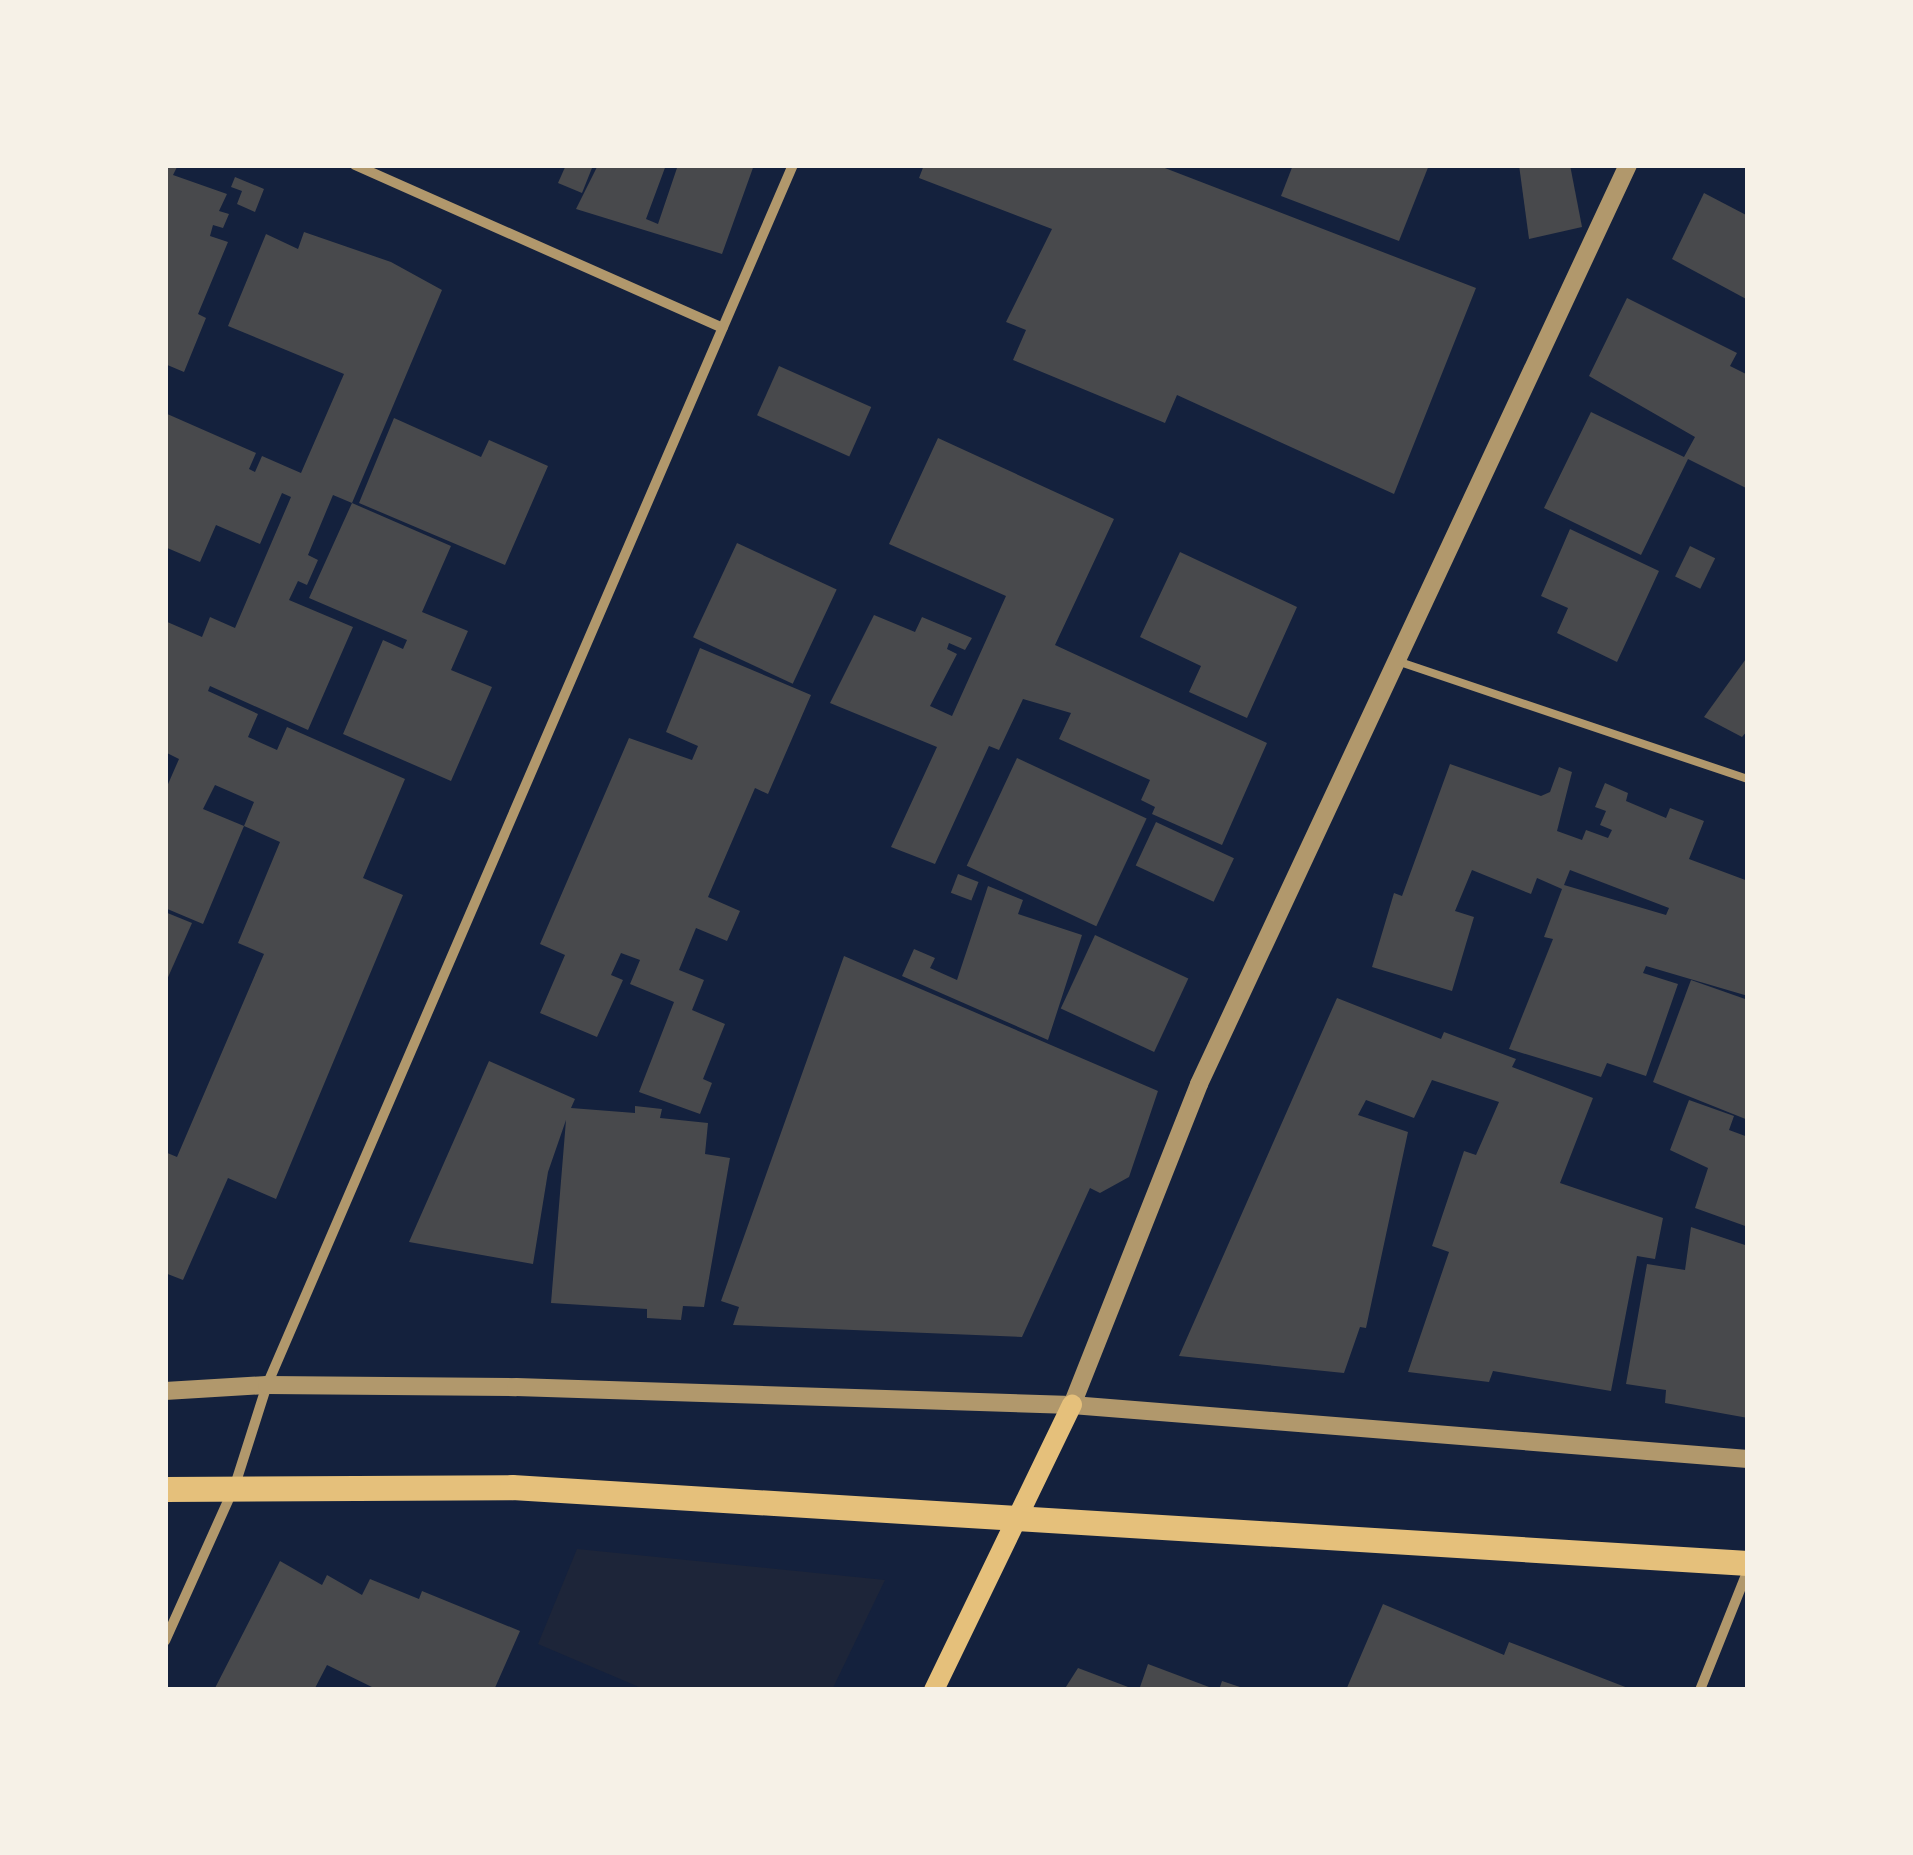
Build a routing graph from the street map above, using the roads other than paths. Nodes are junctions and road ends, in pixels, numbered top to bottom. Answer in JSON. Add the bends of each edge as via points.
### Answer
{"nodes":[{"id":1,"x":354,"y":165,"type":"edge"},
{"id":2,"x":793,"y":165,"type":"edge"},
{"id":3,"x":1628,"y":165,"type":"edge"},
{"id":4,"x":722,"y":328,"type":"junction"},
{"id":5,"x":1397,"y":661,"type":"junction"},
{"id":6,"x":1748,"y":779,"type":"edge"},
{"id":7,"x":267,"y":1385,"type":"junction"},
{"id":8,"x":165,"y":1391,"type":"edge"},
{"id":9,"x":1072,"y":1405,"type":"junction"},
{"id":10,"x":1748,"y":1459,"type":"edge"},
{"id":11,"x":235,"y":1485,"type":"junction"},
{"id":12,"x":165,"y":1489,"type":"edge"},
{"id":13,"x":1018,"y":1514,"type":"junction"},
{"id":14,"x":1748,"y":1566,"type":"edge"},
{"id":15,"x":165,"y":1641,"type":"edge"},
{"id":16,"x":934,"y":1690,"type":"edge"},
{"id":17,"x":1700,"y":1690,"type":"edge"}],
"edges":[{"from":1,"to":4,"type":"street"},
{"from":2,"to":4,"type":"street"},
{"from":3,"to":5,"type":"street"},
{"from":4,"to":7,"type":"street"},
{"from":5,"to":6,"type":"lane"},
{"from":5,"to":9,"type":"street","via":[[1200,1084]]},
{"from":7,"to":8,"type":"street"},
{"from":7,"to":9,"type":"street"},
{"from":7,"to":11,"type":"street"},
{"from":9,"to":10,"type":"street"},
{"from":9,"to":13,"type":"main road"},
{"from":11,"to":12,"type":"main road"},
{"from":11,"to":13,"type":"main road","via":[[512,1487]]},
{"from":11,"to":15,"type":"street"},
{"from":13,"to":14,"type":"main road"},
{"from":13,"to":16,"type":"main road"},
{"from":14,"to":17,"type":"street"}]}
